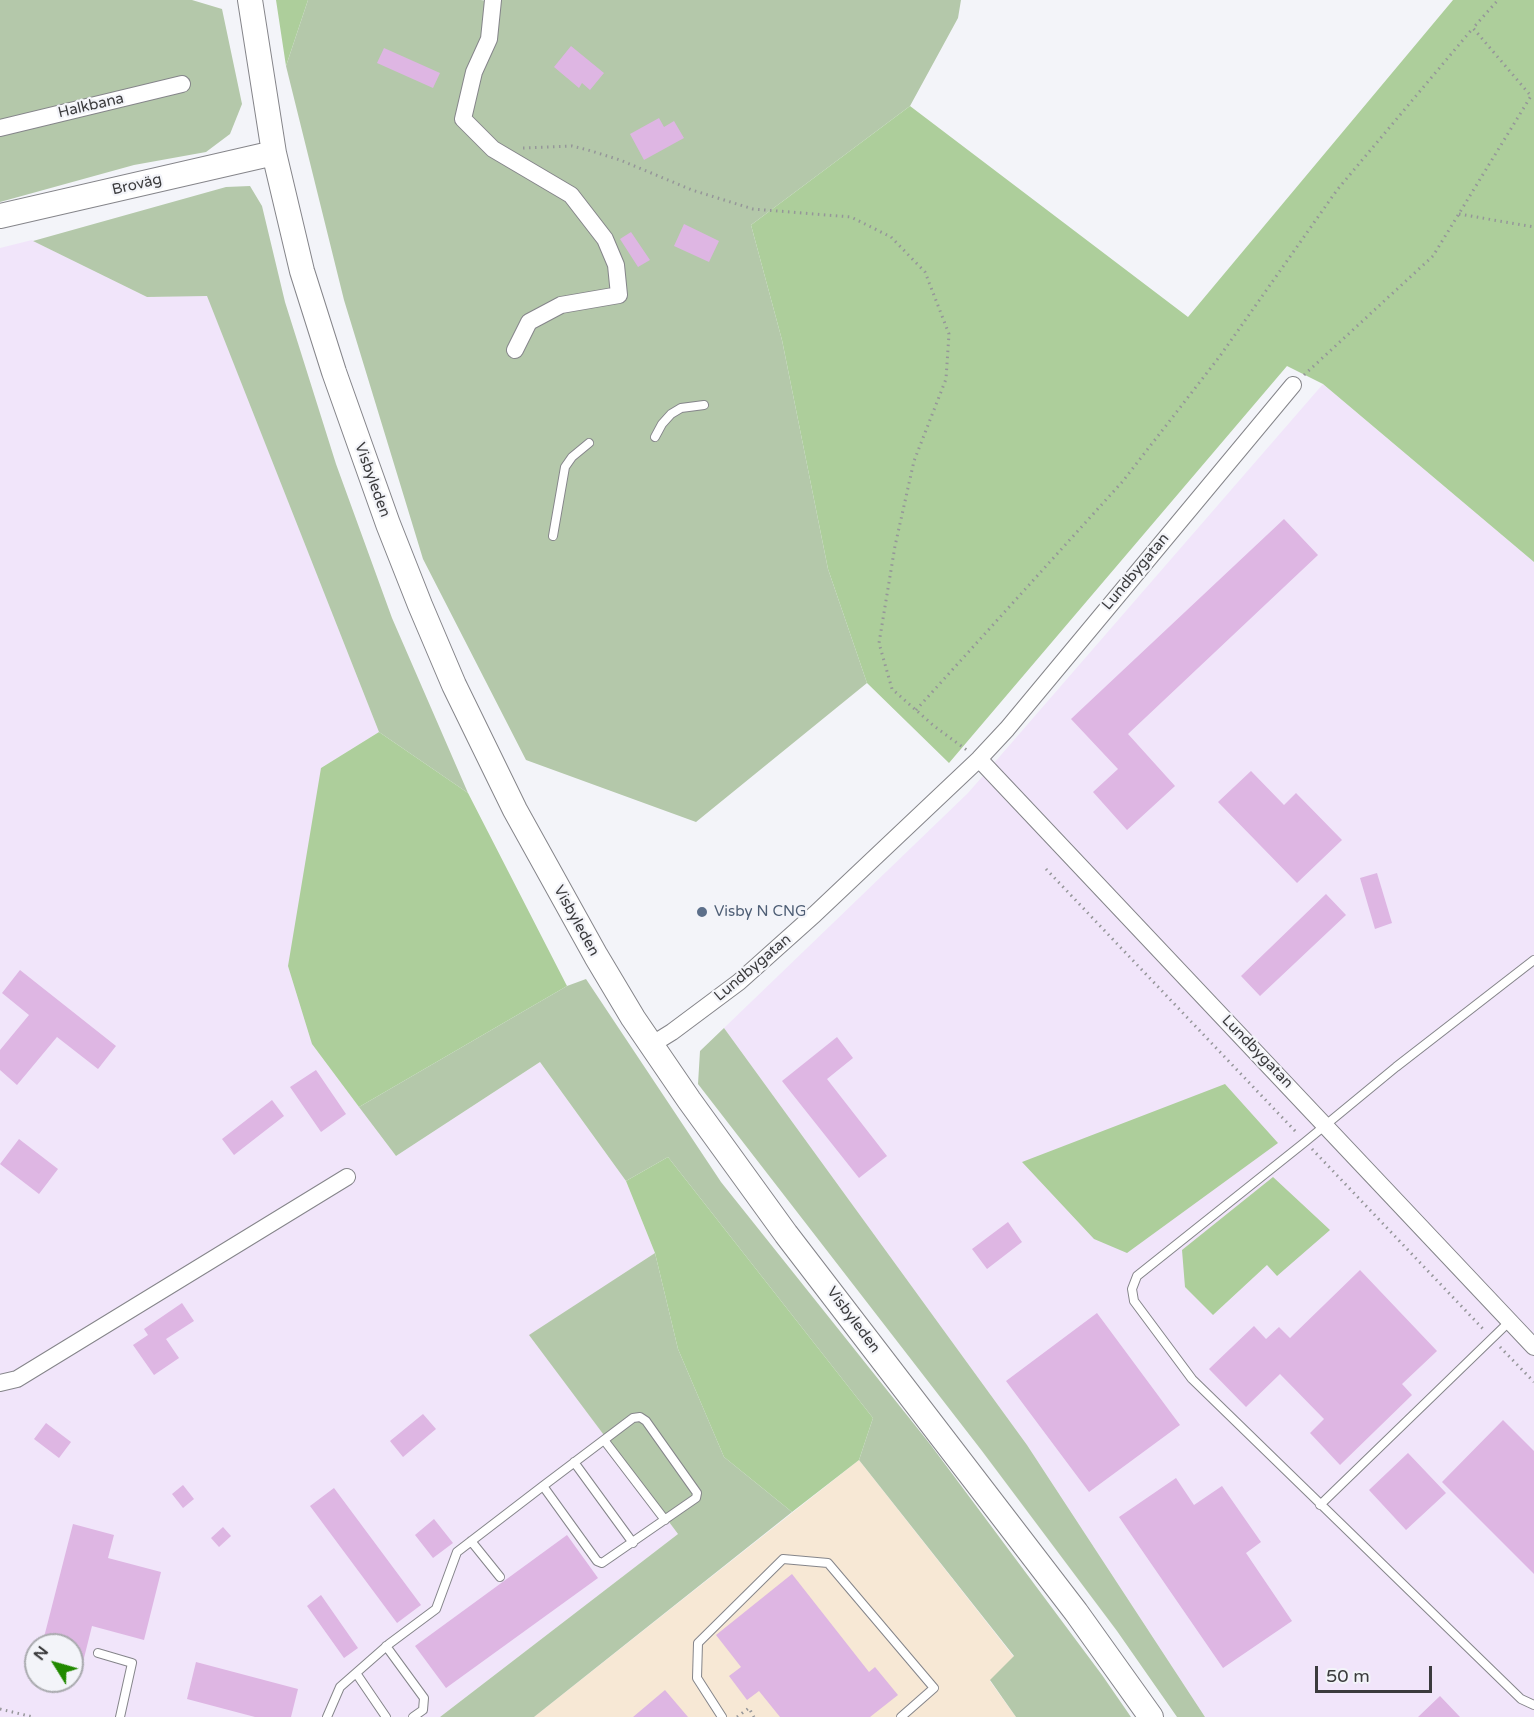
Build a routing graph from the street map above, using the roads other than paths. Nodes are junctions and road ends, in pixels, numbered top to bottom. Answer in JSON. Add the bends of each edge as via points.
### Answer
{"nodes":[{"id":1,"x":249,"y":0,"type":"edge"},
{"id":2,"x":493,"y":0,"type":"edge"},
{"id":3,"x":182,"y":84,"type":"dead end"},
{"id":4,"x":0,"y":128,"type":"edge"},
{"id":5,"x":274,"y":153,"type":"junction"},
{"id":6,"x":0,"y":216,"type":"edge"},
{"id":7,"x":515,"y":350,"type":"dead end"},
{"id":8,"x":1293,"y":385,"type":"road end"},
{"id":9,"x":704,"y":405,"type":"dead end"},
{"id":10,"x":655,"y":437,"type":"dead end"},
{"id":11,"x":589,"y":443,"type":"dead end"},
{"id":12,"x":553,"y":536,"type":"dead end"},
{"id":13,"x":979,"y":759,"type":"junction"},
{"id":14,"x":1534,"y":960,"type":"edge"},
{"id":15,"x":651,"y":1045,"type":"junction"},
{"id":16,"x":1326,"y":1125,"type":"junction"},
{"id":17,"x":347,"y":1177,"type":"dead end"},
{"id":18,"x":1510,"y":1321,"type":"junction"},
{"id":19,"x":1534,"y":1347,"type":"edge"},
{"id":20,"x":0,"y":1383,"type":"edge"},
{"id":21,"x":604,"y":1440,"type":"junction"},
{"id":22,"x":574,"y":1462,"type":"junction"},
{"id":23,"x":543,"y":1486,"type":"junction"},
{"id":24,"x":1320,"y":1505,"type":"junction"},
{"id":25,"x":665,"y":1520,"type":"junction"},
{"id":26,"x":471,"y":1541,"type":"junction"},
{"id":27,"x":633,"y":1543,"type":"junction"},
{"id":28,"x":500,"y":1577,"type":"dead end"},
{"id":29,"x":386,"y":1646,"type":"junction"},
{"id":30,"x":98,"y":1653,"type":"dead end"},
{"id":31,"x":356,"y":1673,"type":"junction"},
{"id":32,"x":1534,"y":1705,"type":"edge"},
{"id":33,"x":120,"y":1717,"type":"edge"},
{"id":34,"x":327,"y":1717,"type":"edge"},
{"id":35,"x":386,"y":1717,"type":"edge"},
{"id":36,"x":413,"y":1717,"type":"edge"},
{"id":37,"x":722,"y":1717,"type":"edge"},
{"id":38,"x":901,"y":1717,"type":"edge"},
{"id":39,"x":1151,"y":1717,"type":"edge"}],
"edges":[{"from":1,"to":5,"type":"main road","name":"Visbyleden"},
{"from":2,"to":7,"type":"street","via":[[489,39],[474,72],[463,119],[493,149],[571,195],[605,239],[616,266],[619,295],[561,305],[529,322]]},
{"from":3,"to":4,"type":"street","name":"Halkbana"},
{"from":5,"to":6,"type":"main road","name":"Broväg"},
{"from":5,"to":15,"type":"main road","name":"Visbyleden","via":[[302,271],[334,372],[424,615],[515,810],[596,956]]},
{"from":8,"to":13,"type":"street","name":"Lundbygatan"},
{"from":9,"to":10,"type":"lane","via":[[681,408],[671,414]]},
{"from":11,"to":12,"type":"lane","via":[[565,467]]},
{"from":13,"to":15,"type":"street","name":"Lundbygatan","via":[[739,982]]},
{"from":13,"to":16,"type":"street","name":"Lundbygatan"},
{"from":14,"to":16,"type":"lane"},
{"from":15,"to":39,"type":"main road","name":"Visbyleden","via":[[751,1186],[1062,1593]]},
{"from":16,"to":18,"type":"street","name":"Lundbygatan"},
{"from":16,"to":24,"type":"lane","via":[[1137,1276],[1132,1289],[1134,1301],[1192,1379]]},
{"from":17,"to":20,"type":"street","via":[[17,1378]]},
{"from":18,"to":19,"type":"street","name":"Lundbygatan"},
{"from":18,"to":24,"type":"lane"},
{"from":21,"to":22,"type":"lane"},
{"from":21,"to":25,"type":"lane"},
{"from":21,"to":25,"type":"lane","via":[[633,1418],[646,1421],[697,1493],[696,1498]]},
{"from":22,"to":23,"type":"lane"},
{"from":22,"to":27,"type":"lane"},
{"from":23,"to":26,"type":"lane"},
{"from":23,"to":27,"type":"lane","via":[[597,1562],[610,1559]]},
{"from":24,"to":32,"type":"lane","via":[[1521,1699]]},
{"from":25,"to":27,"type":"lane"},
{"from":26,"to":28,"type":"lane"},
{"from":26,"to":29,"type":"lane","via":[[457,1552],[436,1609]]},
{"from":29,"to":31,"type":"lane"},
{"from":29,"to":36,"type":"lane","via":[[424,1698],[423,1710]]},
{"from":30,"to":33,"type":"lane","via":[[132,1663]]},
{"from":31,"to":34,"type":"lane","via":[[340,1687]]},
{"from":31,"to":35,"type":"lane"},
{"from":37,"to":38,"type":"lane","via":[[697,1678],[698,1643],[783,1559],[828,1563],[934,1688]]}]}
